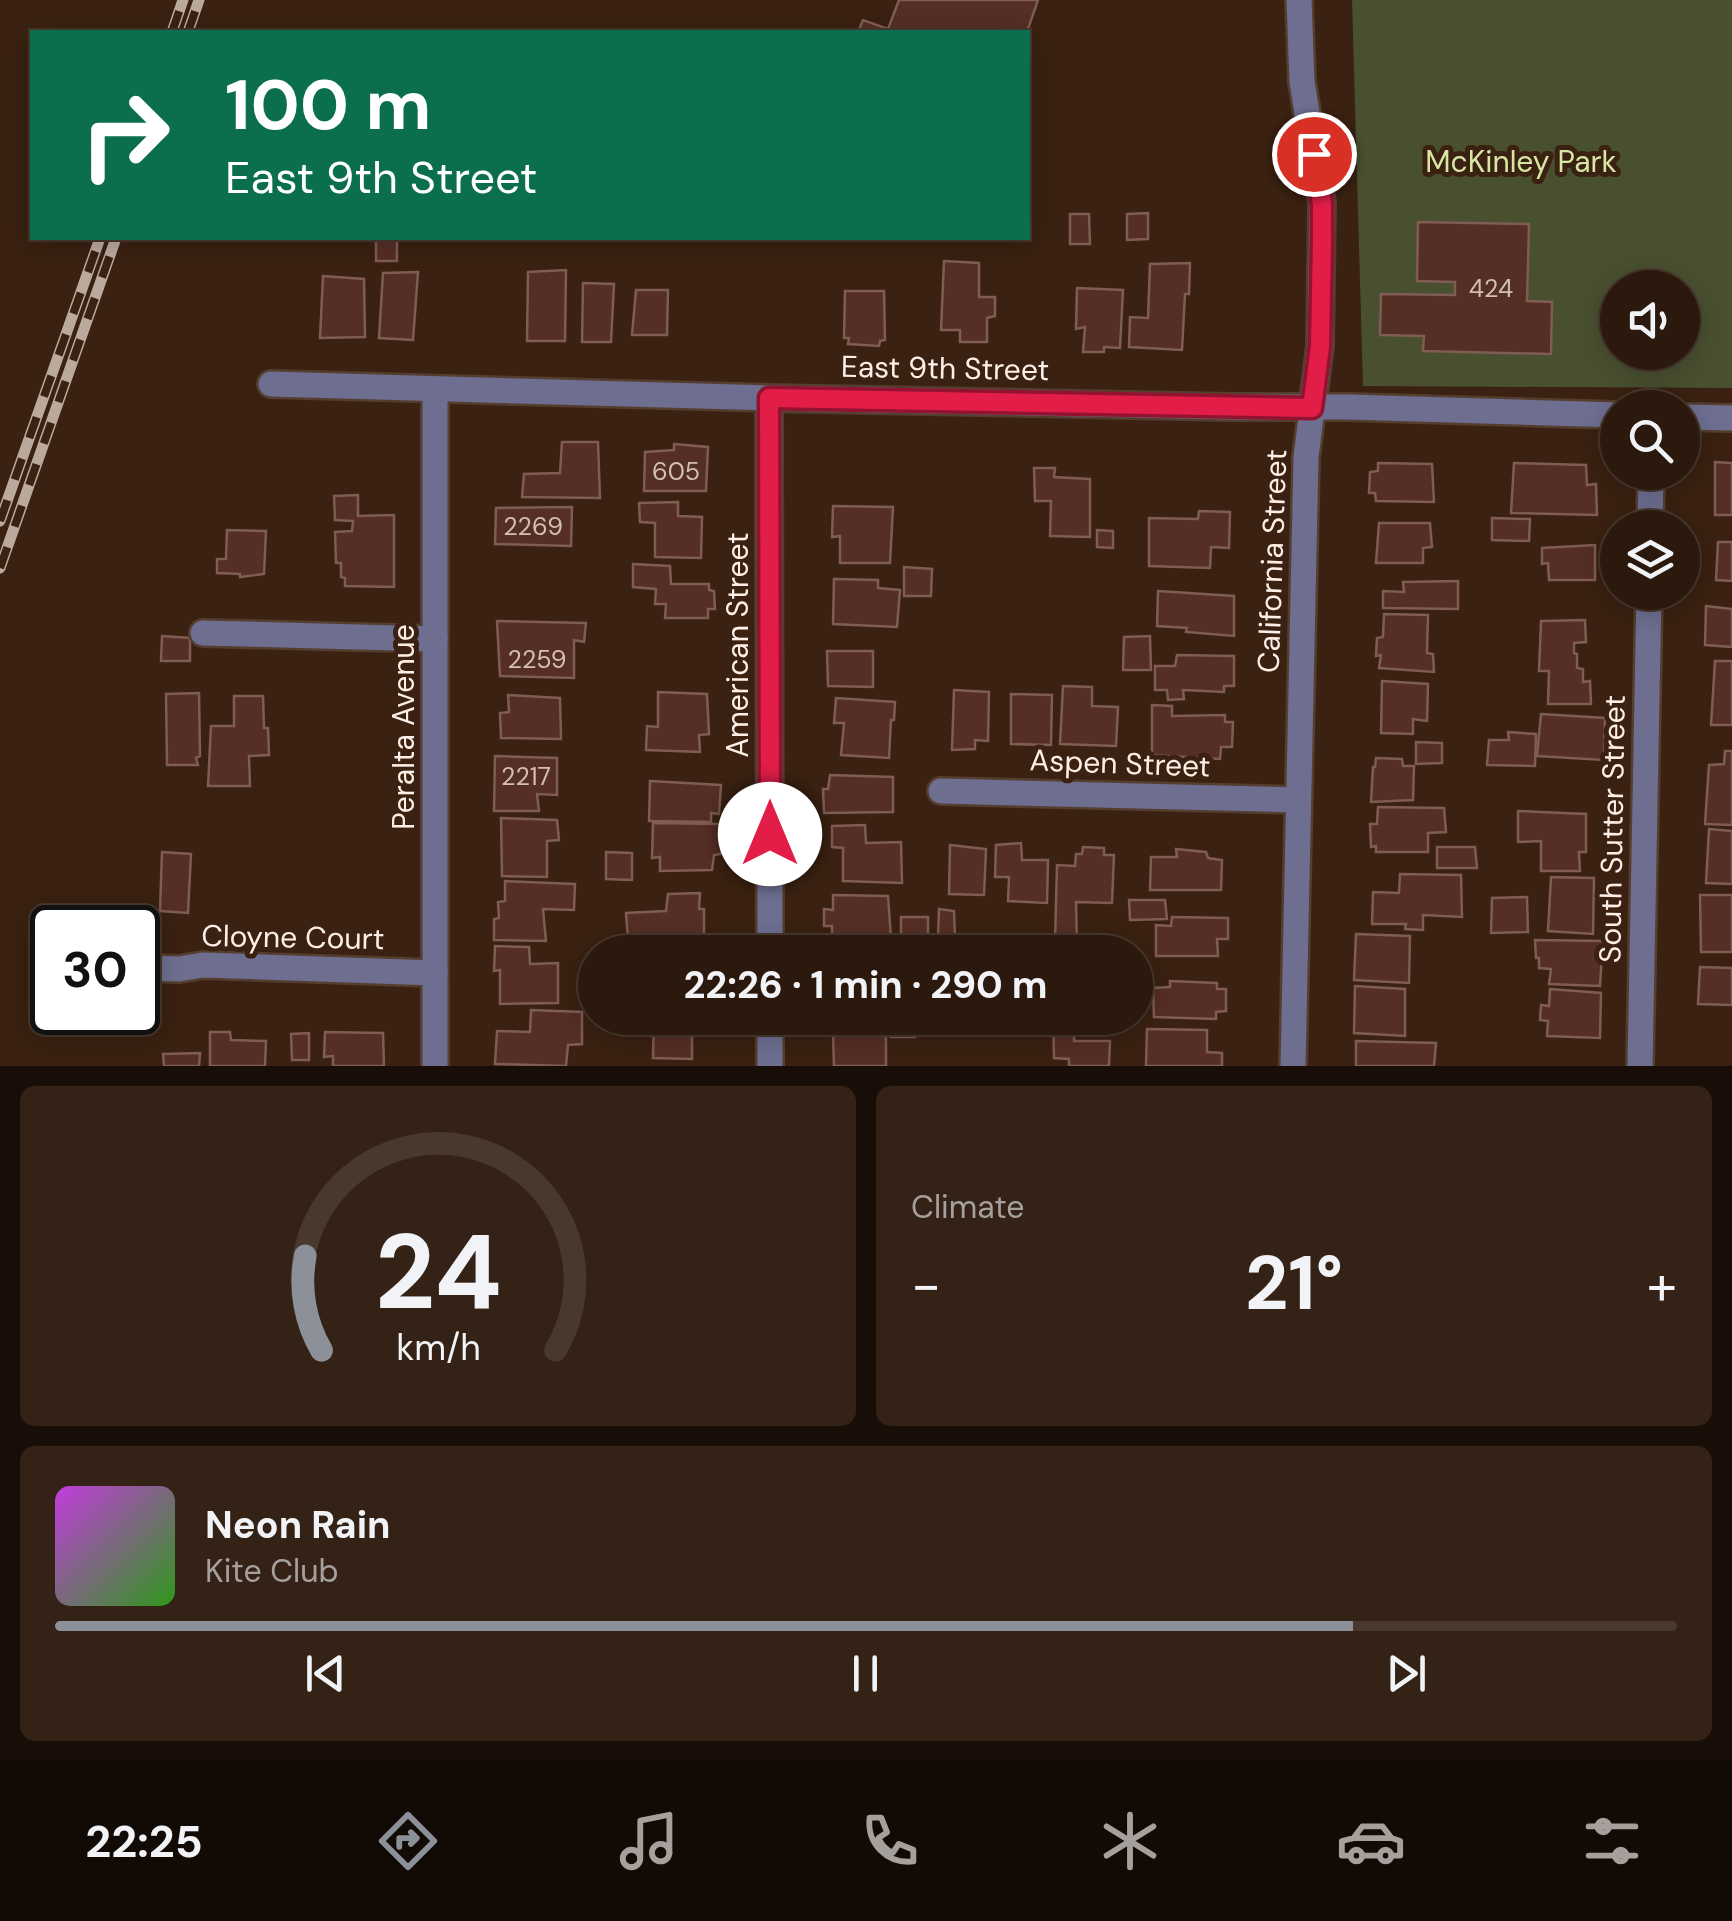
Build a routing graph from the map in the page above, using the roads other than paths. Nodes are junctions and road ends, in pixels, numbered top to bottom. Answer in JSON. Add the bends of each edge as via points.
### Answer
{"nodes":[{"id":1,"x":1299,"y":0,"type":"edge"},
{"id":2,"x":271,"y":384,"type":"dead end"},
{"id":3,"x":436,"y":388,"type":"junction"},
{"id":4,"x":769,"y":398,"type":"junction"},
{"id":5,"x":1312,"y":408,"type":"junction"},
{"id":6,"x":1600,"y":416,"type":"edge"},
{"id":7,"x":1700,"y":417,"type":"edge"},
{"id":8,"x":1732,"y":418,"type":"edge"},
{"id":9,"x":1649,"y":610,"type":"edge"},
{"id":10,"x":202,"y":633,"type":"dead end"},
{"id":11,"x":435,"y":638,"type":"junction"},
{"id":12,"x":941,"y":791,"type":"dead end"},
{"id":13,"x":1297,"y":800,"type":"junction"},
{"id":14,"x":770,"y":935,"type":"edge"},
{"id":15,"x":160,"y":968,"type":"edge"},
{"id":16,"x":435,"y":973,"type":"junction"},
{"id":17,"x":770,"y":1035,"type":"edge"},
{"id":18,"x":436,"y":1066,"type":"edge"},
{"id":19,"x":770,"y":1066,"type":"edge"},
{"id":20,"x":1292,"y":1066,"type":"edge"},
{"id":21,"x":1640,"y":1066,"type":"edge"}],
"edges":[{"from":1,"to":5,"type":"street","name":"California Street","via":[[1302,82],[1322,204]]},
{"from":2,"to":3,"type":"street","name":"East 9th Street"},
{"from":3,"to":4,"type":"street","name":"East 9th Street"},
{"from":3,"to":11,"type":"street","name":"Peralta Avenue"},
{"from":4,"to":5,"type":"street","name":"East 9th Street"},
{"from":4,"to":14,"type":"street","name":"American Street"},
{"from":5,"to":6,"type":"street","name":"East 9th Street"},
{"from":5,"to":13,"type":"street","name":"California Street"},
{"from":7,"to":8,"type":"street"},
{"from":9,"to":21,"type":"street","name":"South Sutter Street"},
{"from":10,"to":11,"type":"street"},
{"from":11,"to":16,"type":"street","name":"Peralta Avenue"},
{"from":12,"to":13,"type":"street","name":"Aspen Street"},
{"from":13,"to":20,"type":"street","name":"California Street"},
{"from":15,"to":16,"type":"street","name":"Cloyne Court"},
{"from":16,"to":18,"type":"street","name":"Peralta Avenue"},
{"from":17,"to":19,"type":"street"}]}
